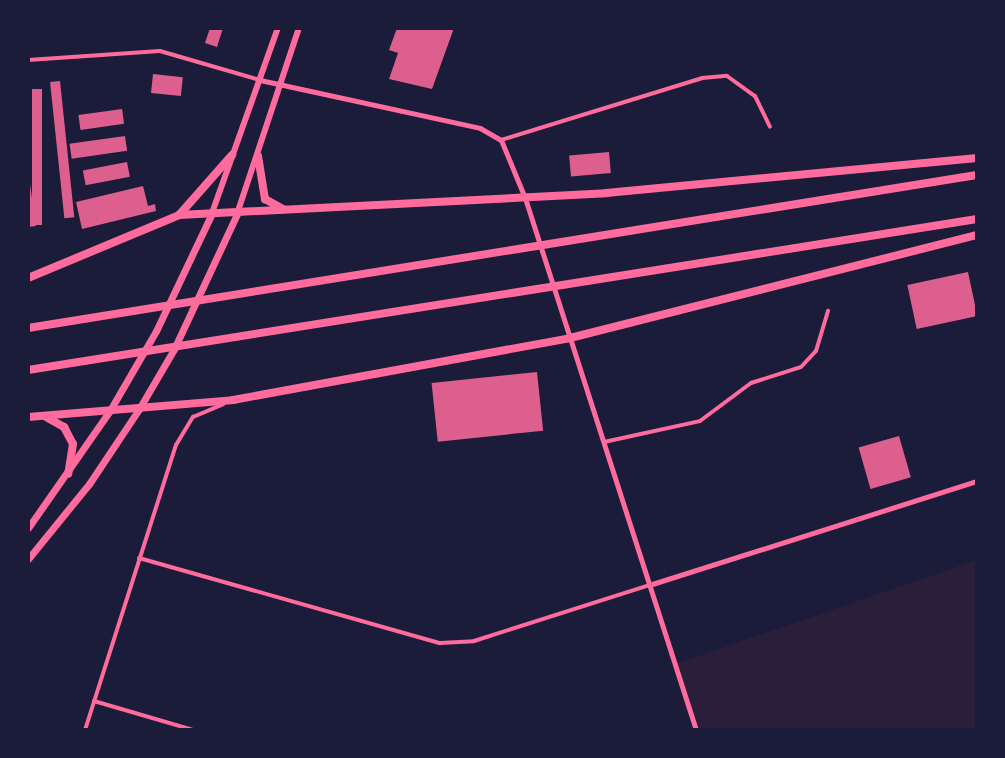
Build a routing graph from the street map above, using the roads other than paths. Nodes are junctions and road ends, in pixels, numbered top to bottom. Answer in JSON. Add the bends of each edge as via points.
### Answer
{"nodes":[{"id":1,"x":278,"y":28,"type":"edge"},
{"id":2,"x":299,"y":28,"type":"edge"},
{"id":3,"x":28,"y":60,"type":"edge"},
{"id":4,"x":260,"y":80,"type":"junction"},
{"id":5,"x":283,"y":85,"type":"junction"},
{"id":6,"x":770,"y":127,"type":"dead end"},
{"id":7,"x":501,"y":140,"type":"junction"},
{"id":8,"x":232,"y":155,"type":"junction"},
{"id":9,"x":258,"y":156,"type":"junction"},
{"id":10,"x":977,"y":158,"type":"edge"},
{"id":11,"x":977,"y":175,"type":"edge"},
{"id":12,"x":525,"y":198,"type":"junction"},
{"id":13,"x":291,"y":212,"type":"junction"},
{"id":14,"x":212,"y":213,"type":"junction"},
{"id":15,"x":237,"y":214,"type":"junction"},
{"id":16,"x":179,"y":215,"type":"junction"},
{"id":17,"x":977,"y":219,"type":"edge"},
{"id":18,"x":977,"y":235,"type":"edge"},
{"id":19,"x":28,"y":278,"type":"edge"},
{"id":20,"x":828,"y":311,"type":"dead end"},
{"id":21,"x":28,"y":328,"type":"edge"},
{"id":22,"x":570,"y":338,"type":"junction"},
{"id":23,"x":28,"y":370,"type":"edge"},
{"id":24,"x":233,"y":400,"type":"junction"},
{"id":25,"x":139,"y":409,"type":"junction"},
{"id":26,"x":109,"y":412,"type":"junction"},
{"id":27,"x":42,"y":415,"type":"junction"},
{"id":28,"x":28,"y":417,"type":"edge"},
{"id":29,"x":604,"y":442,"type":"junction"},
{"id":30,"x":68,"y":474,"type":"junction"},
{"id":31,"x":977,"y":481,"type":"edge"},
{"id":32,"x":28,"y":528,"type":"edge"},
{"id":33,"x":139,"y":558,"type":"junction"},
{"id":34,"x":28,"y":559,"type":"edge"},
{"id":35,"x":649,"y":585,"type":"junction"},
{"id":36,"x":94,"y":701,"type":"junction"},
{"id":37,"x":85,"y":730,"type":"edge"},
{"id":38,"x":193,"y":730,"type":"edge"},
{"id":39,"x":696,"y":730,"type":"edge"}],
"edges":[{"from":1,"to":4,"type":"main road"},
{"from":2,"to":5,"type":"main road"},
{"from":3,"to":4,"type":"street","via":[[160,51]]},
{"from":4,"to":5,"type":"street"},
{"from":4,"to":8,"type":"main road"},
{"from":5,"to":7,"type":"street","via":[[480,128]]},
{"from":5,"to":9,"type":"main road"},
{"from":6,"to":7,"type":"street","via":[[755,96],[734,80],[702,78]]},
{"from":7,"to":12,"type":"street"},
{"from":8,"to":14,"type":"main road"},
{"from":8,"to":16,"type":"highway"},
{"from":9,"to":13,"type":"highway","via":[[265,199]]},
{"from":9,"to":15,"type":"main road"},
{"from":10,"to":12,"type":"highway"},
{"from":11,"to":21,"type":"highway"},
{"from":12,"to":13,"type":"highway"},
{"from":12,"to":22,"type":"street"},
{"from":13,"to":15,"type":"highway"},
{"from":14,"to":15,"type":"highway"},
{"from":14,"to":16,"type":"highway"},
{"from":14,"to":26,"type":"main road","via":[[156,331]]},
{"from":15,"to":25,"type":"main road","via":[[174,349]]},
{"from":16,"to":19,"type":"highway"},
{"from":17,"to":23,"type":"highway"},
{"from":18,"to":22,"type":"highway"},
{"from":20,"to":29,"type":"street","via":[[816,351],[801,367],[751,383],[700,421]]},
{"from":22,"to":24,"type":"highway"},
{"from":22,"to":29,"type":"street"},
{"from":24,"to":25,"type":"highway"},
{"from":24,"to":33,"type":"street","via":[[193,417],[176,445]]},
{"from":25,"to":26,"type":"highway"},
{"from":25,"to":34,"type":"main road","via":[[89,484]]},
{"from":26,"to":27,"type":"highway"},
{"from":26,"to":30,"type":"main road"},
{"from":27,"to":28,"type":"highway"},
{"from":27,"to":30,"type":"highway","via":[[69,434],[73,455]]},
{"from":29,"to":35,"type":"street"},
{"from":30,"to":32,"type":"main road"},
{"from":31,"to":35,"type":"street"},
{"from":33,"to":35,"type":"street","via":[[440,643],[474,641]]},
{"from":33,"to":36,"type":"street"},
{"from":35,"to":39,"type":"street"},
{"from":36,"to":37,"type":"street"},
{"from":36,"to":38,"type":"street"}]}
